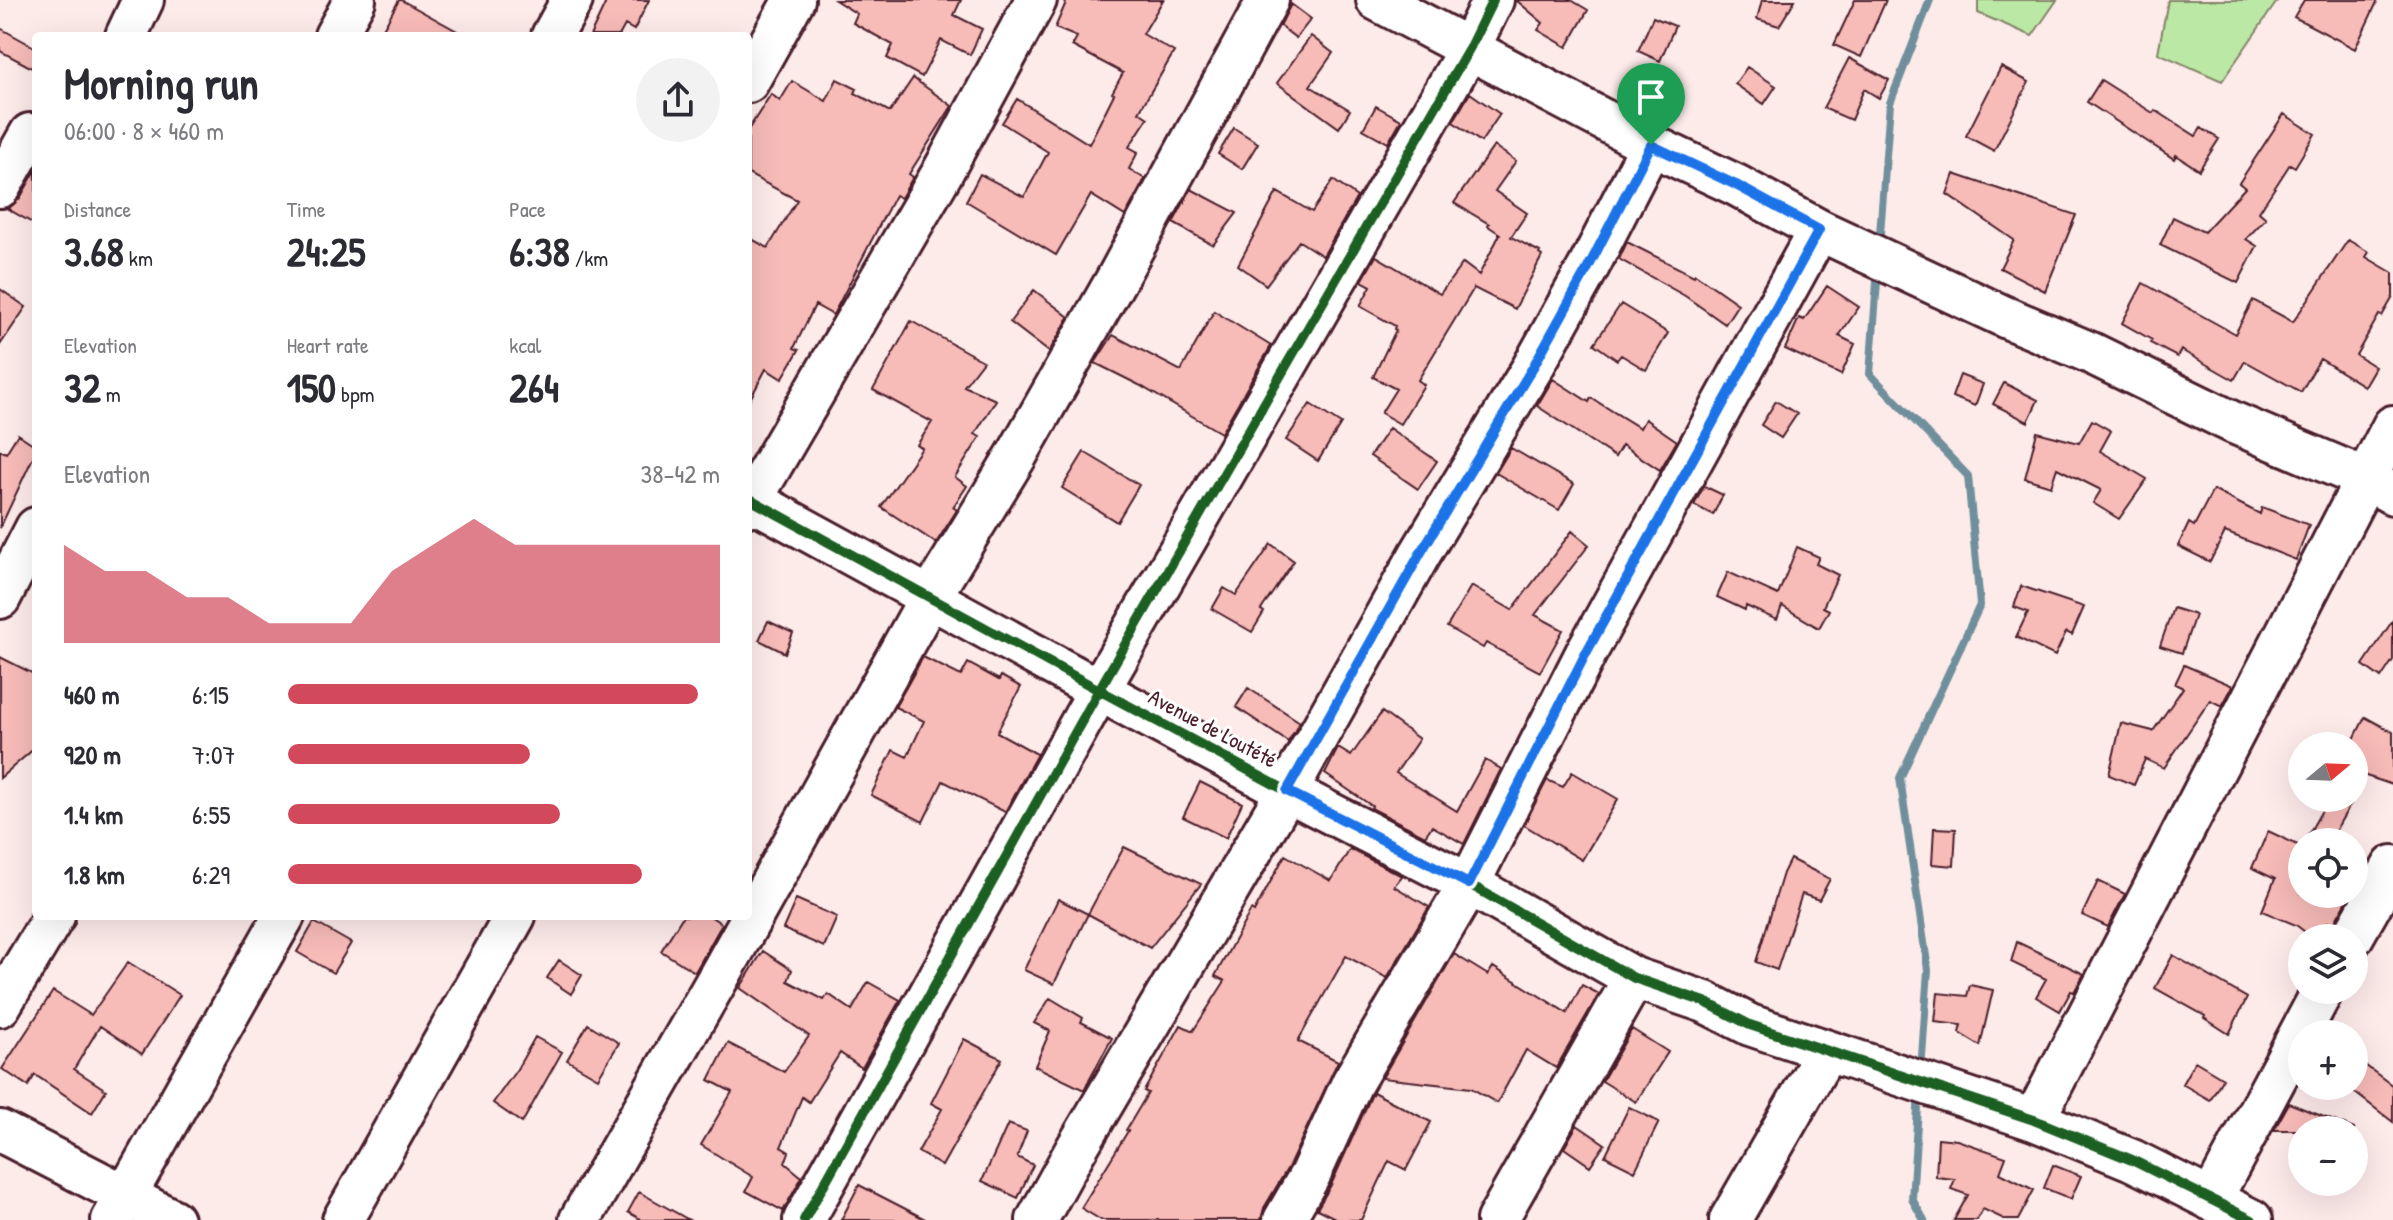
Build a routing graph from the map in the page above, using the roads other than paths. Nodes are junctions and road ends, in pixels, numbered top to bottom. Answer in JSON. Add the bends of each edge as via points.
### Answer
{"nodes":[{"id":1,"x":143,"y":0,"type":"edge"},
{"id":2,"x":355,"y":0,"type":"edge"},
{"id":3,"x":572,"y":0,"type":"edge"},
{"id":4,"x":794,"y":0,"type":"edge"},
{"id":5,"x":1036,"y":0,"type":"edge"},
{"id":6,"x":1268,"y":0,"type":"edge"},
{"id":7,"x":1377,"y":0,"type":"edge"},
{"id":8,"x":1493,"y":0,"type":"edge"},
{"id":9,"x":128,"y":32,"type":"edge"},
{"id":10,"x":337,"y":32,"type":"edge"},
{"id":11,"x":554,"y":32,"type":"edge"},
{"id":12,"x":1469,"y":49,"type":"junction"},
{"id":13,"x":752,"y":75,"type":"edge"},
{"id":14,"x":22,"y":130,"type":"edge"},
{"id":15,"x":1651,"y":145,"type":"junction"},
{"id":16,"x":0,"y":187,"type":"edge"},
{"id":17,"x":1819,"y":230,"type":"junction"},
{"id":18,"x":2393,"y":426,"type":"edge"},
{"id":19,"x":2379,"y":486,"type":"edge"},
{"id":20,"x":752,"y":496,"type":"edge"},
{"id":21,"x":752,"y":503,"type":"edge"},
{"id":22,"x":32,"y":536,"type":"edge"},
{"id":23,"x":0,"y":598,"type":"edge"},
{"id":24,"x":929,"y":599,"type":"junction"},
{"id":25,"x":1099,"y":690,"type":"junction"},
{"id":26,"x":1287,"y":791,"type":"junction"},
{"id":27,"x":2393,"y":866,"type":"edge"},
{"id":28,"x":1469,"y":884,"type":"junction"},
{"id":29,"x":752,"y":918,"type":"edge"},
{"id":30,"x":52,"y":920,"type":"edge"},
{"id":31,"x":282,"y":920,"type":"edge"},
{"id":32,"x":513,"y":920,"type":"edge"},
{"id":33,"x":751,"y":920,"type":"edge"},
{"id":34,"x":2360,"y":924,"type":"edge"},
{"id":35,"x":1634,"y":978,"type":"junction"},
{"id":36,"x":2316,"y":1004,"type":"edge"},
{"id":37,"x":0,"y":1006,"type":"edge"},
{"id":38,"x":1827,"y":1051,"type":"junction"},
{"id":39,"x":2034,"y":1120,"type":"junction"},
{"id":40,"x":0,"y":1131,"type":"edge"},
{"id":41,"x":2211,"y":1200,"type":"junction"},
{"id":42,"x":119,"y":1207,"type":"edge"},
{"id":43,"x":173,"y":1220,"type":"edge"},
{"id":44,"x":343,"y":1220,"type":"edge"},
{"id":45,"x":580,"y":1220,"type":"edge"},
{"id":46,"x":804,"y":1220,"type":"edge"},
{"id":47,"x":1037,"y":1220,"type":"edge"},
{"id":48,"x":1284,"y":1220,"type":"edge"},
{"id":49,"x":1497,"y":1220,"type":"edge"},
{"id":50,"x":1730,"y":1220,"type":"edge"},
{"id":51,"x":2252,"y":1220,"type":"edge"}],
"edges":[{"from":1,"to":9,"type":"street"},
{"from":2,"to":10,"type":"street"},
{"from":3,"to":11,"type":"street"},
{"from":4,"to":13,"type":"street"},
{"from":5,"to":20,"type":"street","via":[[941,175]]},
{"from":6,"to":24,"type":"street","via":[[1063,374]]},
{"from":7,"to":12,"type":"street"},
{"from":8,"to":12,"type":"street"},
{"from":12,"to":15,"type":"street"},
{"from":12,"to":25,"type":"street"},
{"from":14,"to":16,"type":"street"},
{"from":15,"to":17,"type":"street"},
{"from":15,"to":26,"type":"street","via":[[1533,367]]},
{"from":17,"to":19,"type":"street"},
{"from":17,"to":28,"type":"street","via":[[1586,653]]},
{"from":18,"to":19,"type":"street"},
{"from":19,"to":39,"type":"street"},
{"from":21,"to":24,"type":"street","name":"Avenue de Loutété"},
{"from":22,"to":23,"type":"street"},
{"from":24,"to":25,"type":"street","name":"Avenue de Loutété"},
{"from":24,"to":29,"type":"street"},
{"from":25,"to":26,"type":"street","name":"Avenue de Loutété"},
{"from":25,"to":46,"type":"street"},
{"from":26,"to":28,"type":"street","name":"Avenue de Loutété"},
{"from":26,"to":47,"type":"street"},
{"from":27,"to":34,"type":"street"},
{"from":28,"to":35,"type":"street","name":"Avenue de Loutété"},
{"from":28,"to":48,"type":"street","via":[[1378,1035]]},
{"from":30,"to":37,"type":"street"},
{"from":31,"to":42,"type":"street"},
{"from":32,"to":44,"type":"street"},
{"from":33,"to":45,"type":"street"},
{"from":35,"to":38,"type":"street","name":"Avenue de Loutété"},
{"from":35,"to":49,"type":"street"},
{"from":36,"to":41,"type":"street"},
{"from":38,"to":39,"type":"street","name":"Avenue de Loutété"},
{"from":38,"to":50,"type":"street"},
{"from":39,"to":41,"type":"street","name":"Avenue de Loutété"},
{"from":40,"to":42,"type":"street"},
{"from":41,"to":51,"type":"street","name":"Avenue de Loutété"},
{"from":42,"to":43,"type":"street"}]}
